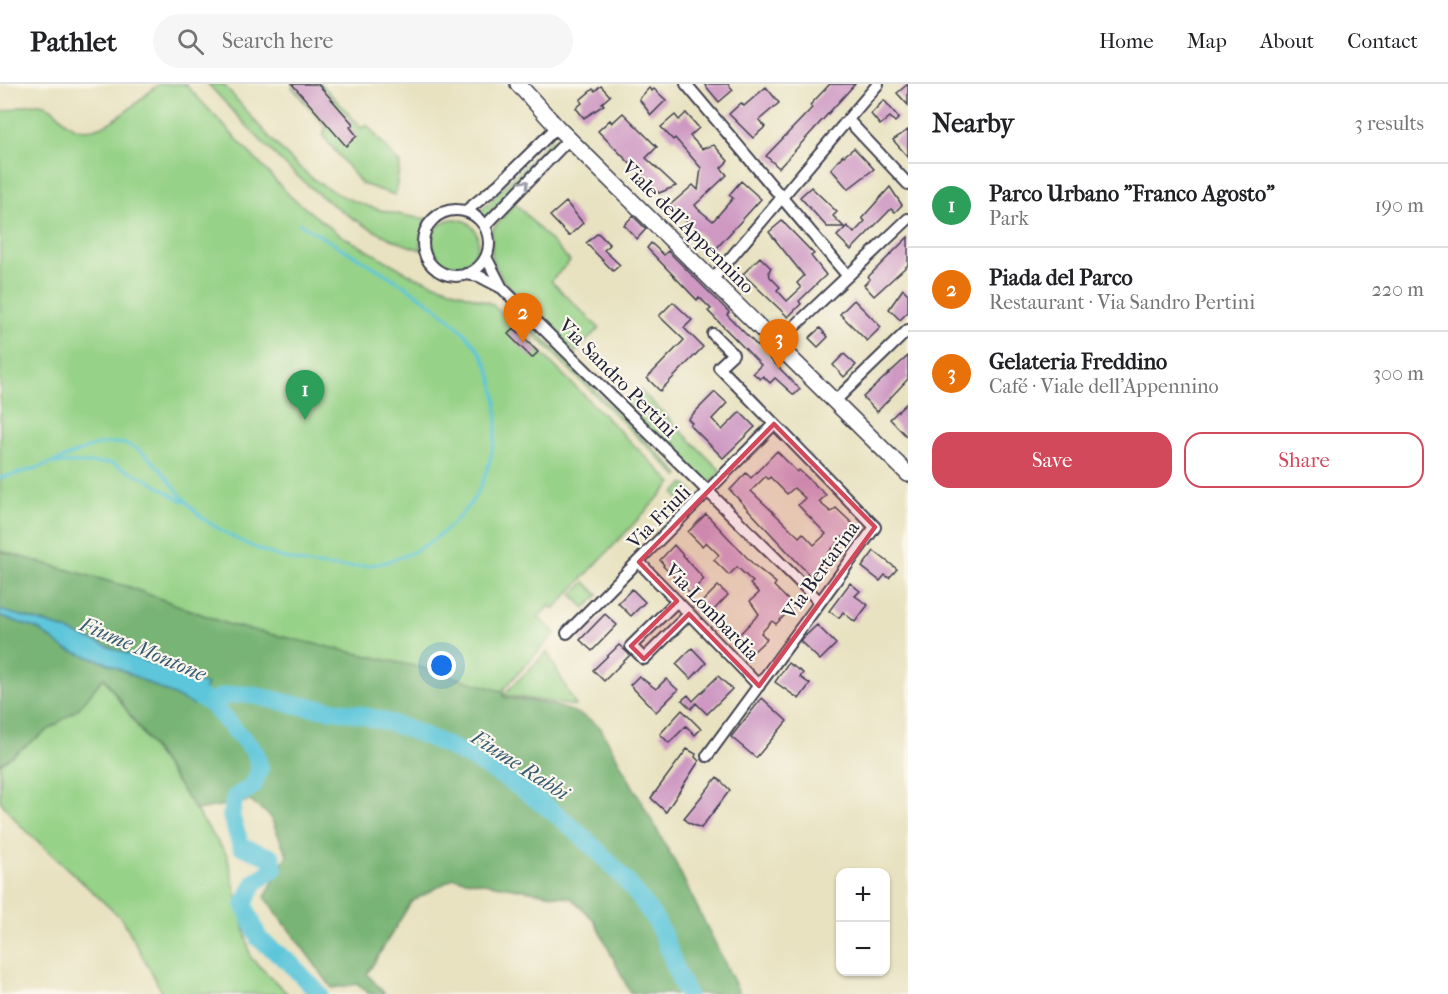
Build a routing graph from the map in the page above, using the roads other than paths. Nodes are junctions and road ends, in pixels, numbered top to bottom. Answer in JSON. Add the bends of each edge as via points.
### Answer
{"nodes":[{"id":1,"x":519,"y":84,"type":"edge"},
{"id":2,"x":686,"y":84,"type":"edge"},
{"id":3,"x":878,"y":84,"type":"edge"},
{"id":4,"x":848,"y":120,"type":"junction"},
{"id":5,"x":556,"y":127,"type":"junction"},
{"id":6,"x":569,"y":139,"type":"junction"},
{"id":7,"x":908,"y":184,"type":"edge"},
{"id":8,"x":782,"y":199,"type":"junction"},
{"id":9,"x":466,"y":211,"type":"junction"},
{"id":10,"x":908,"y":219,"type":"edge"},
{"id":11,"x":485,"y":226,"type":"junction"},
{"id":12,"x":486,"y":257,"type":"junction"},
{"id":13,"x":466,"y":274,"type":"junction"},
{"id":14,"x":847,"y":275,"type":"junction"},
{"id":15,"x":712,"y":280,"type":"junction"},
{"id":16,"x":502,"y":288,"type":"junction"},
{"id":17,"x":907,"y":331,"type":"edge"},
{"id":18,"x":713,"y":334,"type":"dead end"},
{"id":19,"x":776,"y":344,"type":"junction"},
{"id":20,"x":834,"y":402,"type":"junction"},
{"id":21,"x":774,"y":424,"type":"junction"},
{"id":22,"x":908,"y":474,"type":"edge"},
{"id":23,"x":708,"y":493,"type":"junction"},
{"id":24,"x":639,"y":562,"type":"junction"},
{"id":25,"x":676,"y":601,"type":"junction"},
{"id":26,"x":820,"y":602,"type":"junction"},
{"id":27,"x":689,"y":614,"type":"junction"},
{"id":28,"x":567,"y":633,"type":"dead end"},
{"id":29,"x":759,"y":686,"type":"junction"},
{"id":30,"x":707,"y":756,"type":"dead end"}],
"edges":[{"from":1,"to":5,"type":"main road","name":"Viale dell'Appennino"},
{"from":2,"to":8,"type":"street"},
{"from":3,"to":4,"type":"street"},
{"from":4,"to":7,"type":"street"},
{"from":4,"to":8,"type":"street"},
{"from":5,"to":6,"type":"main road","name":"Viale dell'Appennino"},
{"from":5,"to":9,"type":"street"},
{"from":11,"to":6,"type":"street","one_way":true},
{"from":6,"to":15,"type":"main road","name":"Viale dell'Appennino"},
{"from":8,"to":14,"type":"street"},
{"from":8,"to":15,"type":"street"},
{"from":9,"to":11,"type":"street"},
{"from":9,"to":13,"type":"street","via":[[436,217],[424,234],[426,256],[438,270],[457,276]]},
{"from":10,"to":14,"type":"street"},
{"from":11,"to":12,"type":"street","via":[[489,236]]},
{"from":12,"to":13,"type":"street"},
{"from":12,"to":16,"type":"street","name":"Via Sandro Pertini"},
{"from":13,"to":16,"type":"street","name":"Via Sandro Pertini"},
{"from":14,"to":19,"type":"street"},
{"from":15,"to":19,"type":"main road","name":"Viale dell'Appennino"},
{"from":16,"to":23,"type":"street","name":"Via Sandro Pertini"},
{"from":17,"to":20,"type":"street"},
{"from":18,"to":21,"type":"street","name":"Via Bertarina","via":[[733,354],[719,367]]},
{"from":19,"to":20,"type":"main road","name":"Viale dell'Appennino"},
{"from":20,"to":22,"type":"main road","name":"Viale dell'Appennino"},
{"from":21,"to":23,"type":"street","name":"Via Friuli"},
{"from":21,"to":26,"type":"street","name":"Via Bertarina","via":[[875,527]]},
{"from":23,"to":24,"type":"street","name":"Via Friuli"},
{"from":23,"to":26,"type":"street","name":"Via Sandro Pertini"},
{"from":24,"to":25,"type":"street","name":"Via Lombardia"},
{"from":24,"to":28,"type":"street","name":"Via Friuli"},
{"from":25,"to":27,"type":"street","name":"Via Lombardia"},
{"from":25,"to":27,"type":"street","via":[[631,646],[644,659]]},
{"from":26,"to":29,"type":"street","name":"Via Bertarina"},
{"from":27,"to":29,"type":"street","name":"Via Lombardia"},
{"from":29,"to":30,"type":"street","name":"Via Bertarina"}]}
